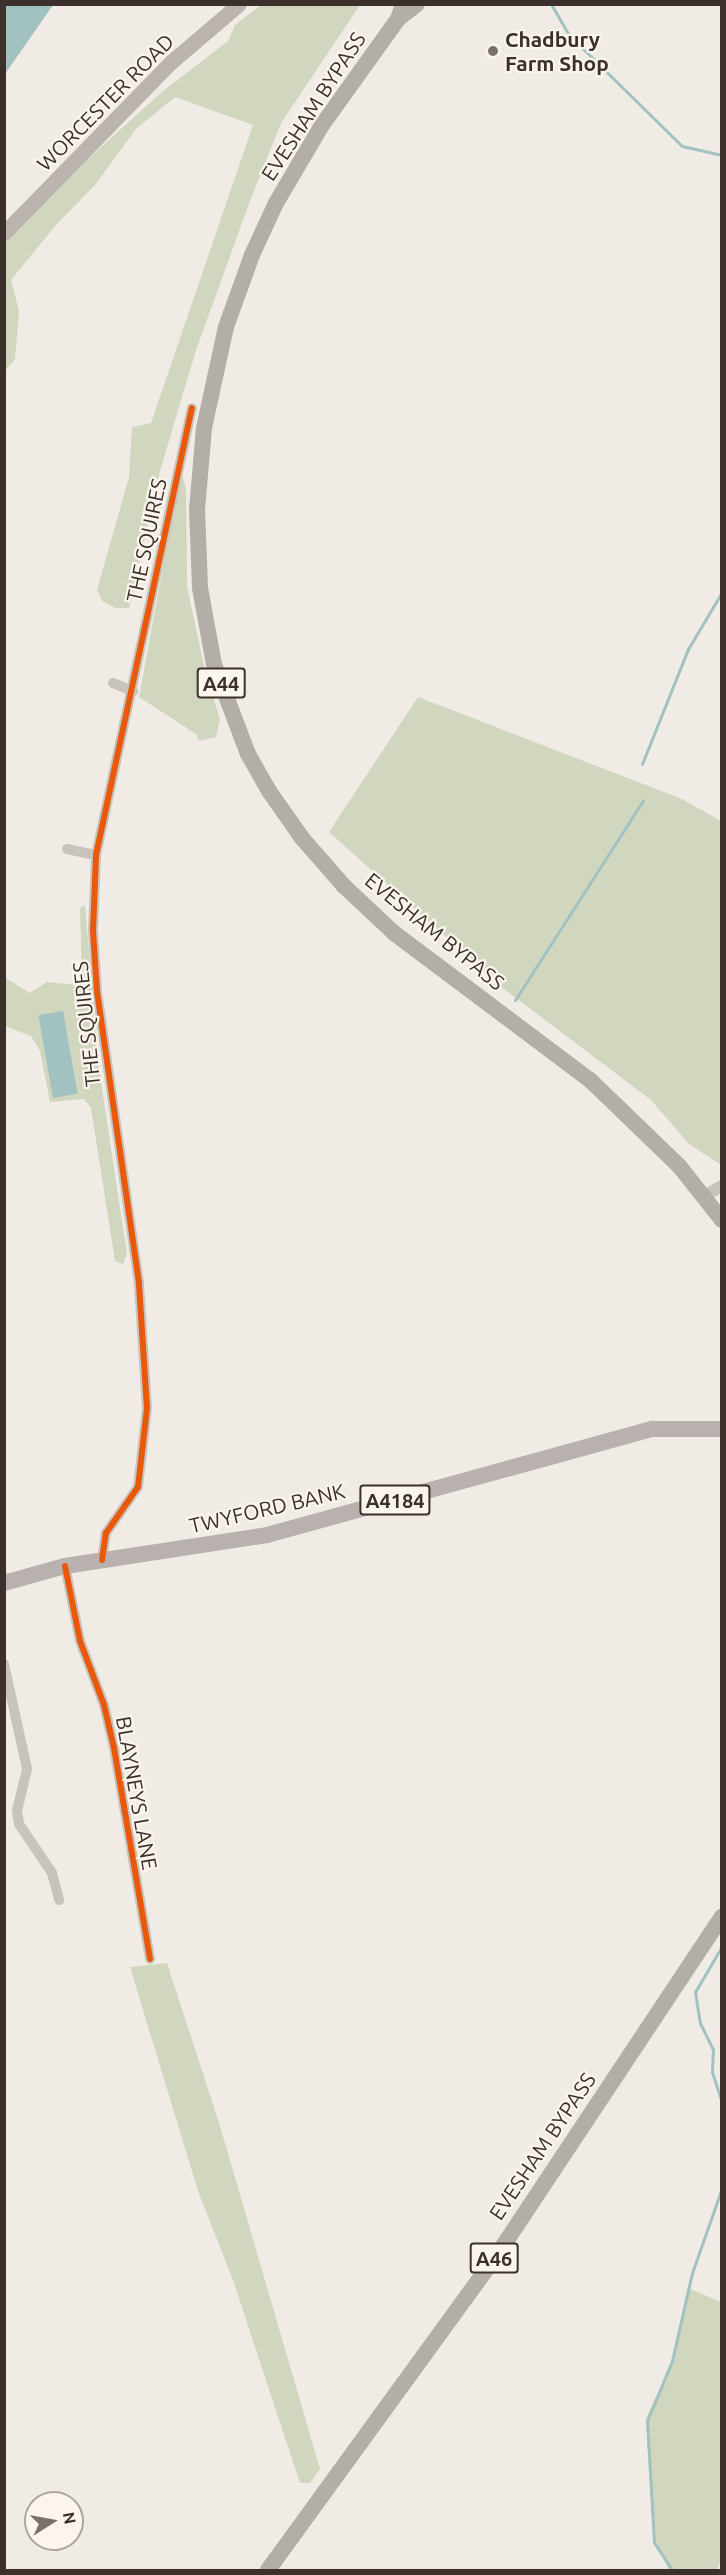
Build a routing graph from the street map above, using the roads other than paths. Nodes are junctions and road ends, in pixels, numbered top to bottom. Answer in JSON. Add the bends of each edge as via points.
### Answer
{"nodes":[{"id":1,"x":239,"y":4,"type":"edge"},
{"id":2,"x":417,"y":4,"type":"edge"},
{"id":3,"x":400,"y":12,"type":"edge"},
{"id":4,"x":4,"y":233,"type":"edge"},
{"id":5,"x":192,"y":408,"type":"dead end"},
{"id":6,"x":113,"y":683,"type":"dead end"},
{"id":7,"x":133,"y":691,"type":"junction"},
{"id":8,"x":67,"y":849,"type":"dead end"},
{"id":9,"x":96,"y":855,"type":"junction"},
{"id":10,"x":722,"y":1186,"type":"edge"},
{"id":11,"x":704,"y":1197,"type":"junction"},
{"id":12,"x":722,"y":1220,"type":"edge"},
{"id":13,"x":722,"y":1429,"type":"edge"},
{"id":14,"x":102,"y":1560,"type":"junction"},
{"id":15,"x":65,"y":1566,"type":"junction"},
{"id":16,"x":4,"y":1583,"type":"edge"},
{"id":17,"x":4,"y":1664,"type":"edge"},
{"id":18,"x":59,"y":1900,"type":"dead end"},
{"id":19,"x":722,"y":1917,"type":"edge"},
{"id":20,"x":150,"y":1959,"type":"dead end"},
{"id":21,"x":268,"y":2571,"type":"edge"}],
"edges":[{"from":1,"to":4,"type":"main road","name":"WORCESTER ROAD","via":[[171,62]]},
{"from":2,"to":3,"type":"highway","name":"EVESHAM BYPASS","number":"A44"},
{"from":3,"to":11,"type":"highway","name":"EVESHAM BYPASS","number":"A44","via":[[322,125],[276,203],[226,327],[204,428],[197,509],[200,588],[214,663],[248,754],[264,782],[302,838],[344,886],[394,933],[590,1080],[643,1129]]},
{"from":5,"to":7,"type":"street","name":"THE SQUIRES"},
{"from":6,"to":7,"type":"street"},
{"from":7,"to":9,"type":"street","name":"THE SQUIRES"},
{"from":8,"to":9,"type":"street"},
{"from":9,"to":14,"type":"street","name":"THE SQUIRES","via":[[93,931],[97,991],[139,1283],[147,1408],[138,1487],[106,1533]]},
{"from":10,"to":11,"type":"street"},
{"from":11,"to":12,"type":"highway","name":"EVESHAM BYPASS","number":"A44"},
{"from":13,"to":14,"type":"main road","name":"TWYFORD BANK","number":"A4184","via":[[653,1429],[267,1535],[154,1556]]},
{"from":14,"to":15,"type":"main road","name":"TWYFORD BANK","number":"A4184"},
{"from":15,"to":16,"type":"main road","number":"A4184"},
{"from":15,"to":20,"type":"street","name":"BLAYNEYS LANE","via":[[80,1641],[104,1705]]},
{"from":17,"to":18,"type":"street","via":[[27,1769],[17,1811],[19,1824],[52,1873]]},
{"from":19,"to":21,"type":"highway","name":"EVESHAM BYPASS","number":"A46","via":[[499,2252]]}]}
